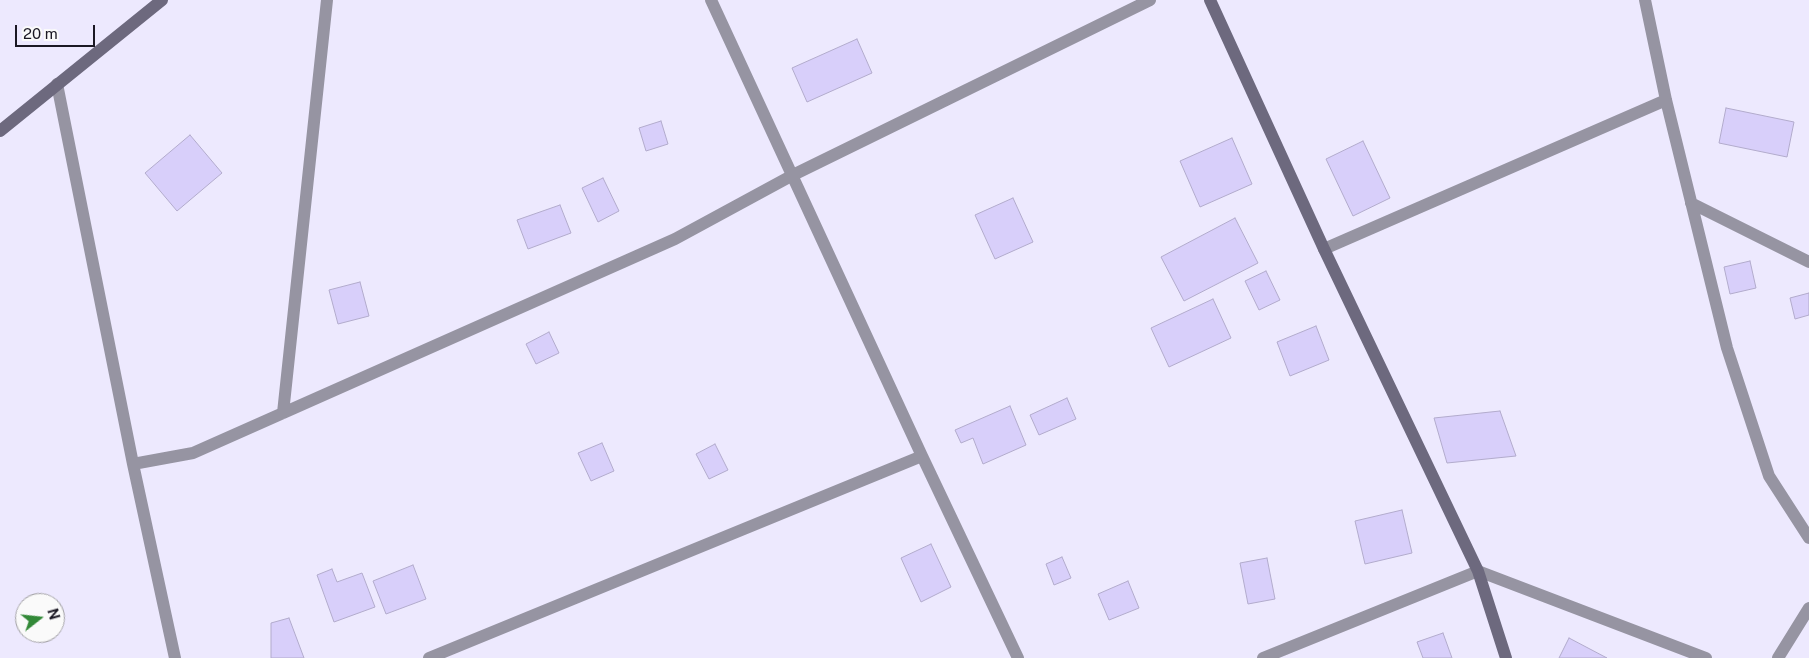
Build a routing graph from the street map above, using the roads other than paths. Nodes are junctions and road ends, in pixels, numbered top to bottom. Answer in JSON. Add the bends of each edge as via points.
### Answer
{"nodes":[{"id":1,"x":162,"y":0,"type":"edge"},
{"id":2,"x":327,"y":0,"type":"edge"},
{"id":3,"x":711,"y":0,"type":"edge"},
{"id":4,"x":1150,"y":0,"type":"edge"},
{"id":5,"x":1210,"y":0,"type":"edge"},
{"id":6,"x":1645,"y":0,"type":"edge"},
{"id":7,"x":57,"y":84,"type":"junction"},
{"id":8,"x":1666,"y":100,"type":"junction"},
{"id":9,"x":0,"y":131,"type":"edge"},
{"id":10,"x":793,"y":175,"type":"junction"},
{"id":11,"x":1692,"y":202,"type":"junction"},
{"id":12,"x":1324,"y":249,"type":"junction"},
{"id":13,"x":1809,"y":262,"type":"edge"},
{"id":14,"x":283,"y":413,"type":"junction"},
{"id":15,"x":922,"y":456,"type":"junction"},
{"id":16,"x":133,"y":464,"type":"junction"},
{"id":17,"x":1809,"y":538,"type":"edge"},
{"id":18,"x":1478,"y":571,"type":"junction"},
{"id":19,"x":1809,"y":608,"type":"edge"},
{"id":20,"x":176,"y":658,"type":"edge"},
{"id":21,"x":430,"y":658,"type":"edge"},
{"id":22,"x":1018,"y":658,"type":"edge"},
{"id":23,"x":1263,"y":658,"type":"edge"},
{"id":24,"x":1506,"y":658,"type":"edge"},
{"id":25,"x":1706,"y":658,"type":"edge"},
{"id":26,"x":1778,"y":658,"type":"edge"}],
"edges":[{"from":1,"to":7,"type":"street"},
{"from":2,"to":14,"type":"street"},
{"from":3,"to":10,"type":"street"},
{"from":4,"to":10,"type":"street"},
{"from":5,"to":12,"type":"street"},
{"from":6,"to":8,"type":"street"},
{"from":7,"to":9,"type":"street"},
{"from":7,"to":16,"type":"street"},
{"from":8,"to":11,"type":"street"},
{"from":8,"to":12,"type":"street"},
{"from":10,"to":14,"type":"street","via":[[675,239]]},
{"from":10,"to":15,"type":"street"},
{"from":11,"to":13,"type":"street"},
{"from":11,"to":17,"type":"street","via":[[1727,348],[1769,476]]},
{"from":12,"to":18,"type":"street"},
{"from":14,"to":16,"type":"street","via":[[193,453]]},
{"from":15,"to":21,"type":"street"},
{"from":15,"to":22,"type":"street"},
{"from":16,"to":20,"type":"street"},
{"from":18,"to":23,"type":"street"},
{"from":18,"to":24,"type":"street"},
{"from":18,"to":25,"type":"street"},
{"from":19,"to":26,"type":"street"}]}
